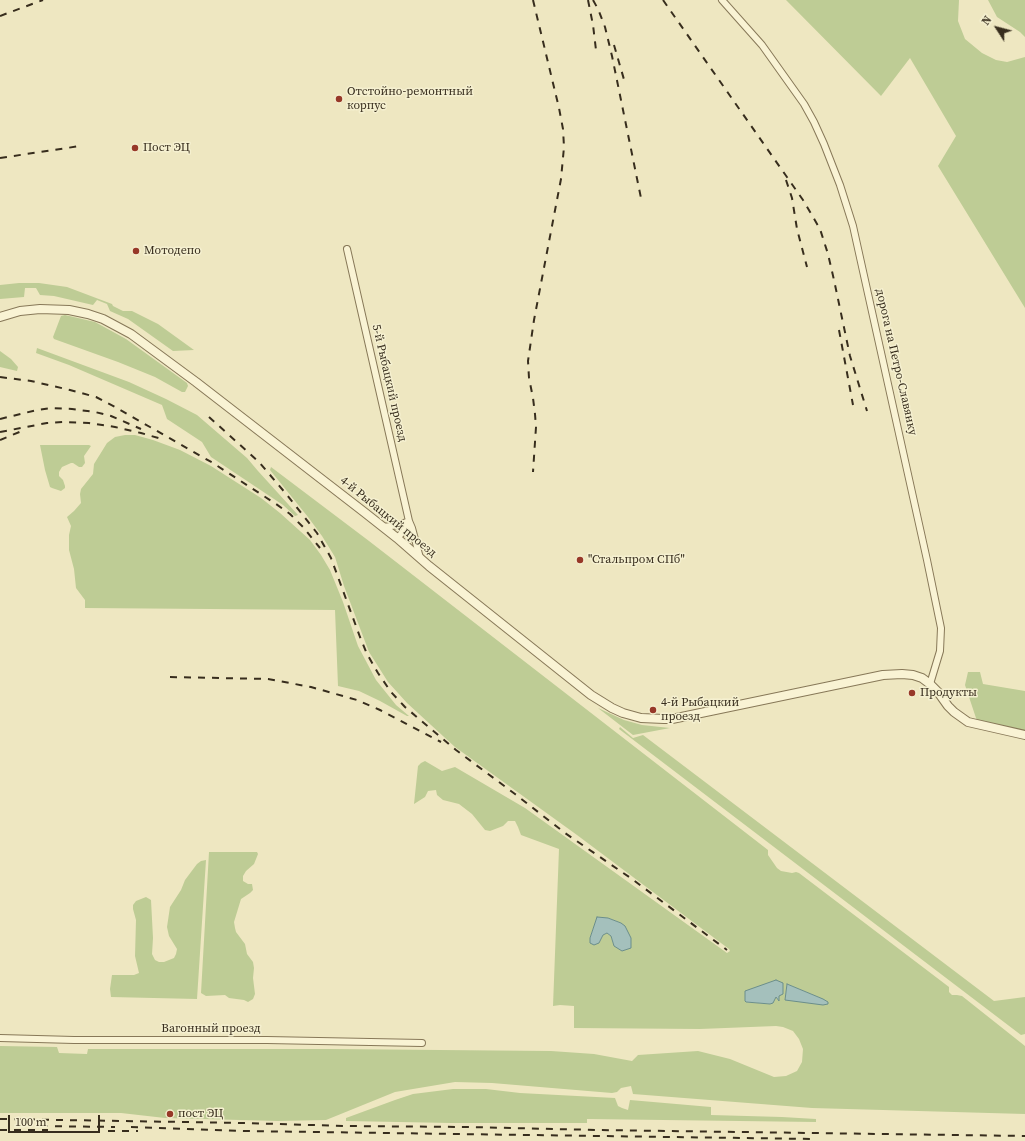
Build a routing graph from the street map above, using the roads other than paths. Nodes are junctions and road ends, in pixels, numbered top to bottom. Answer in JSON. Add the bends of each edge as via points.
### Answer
{"nodes":[{"id":1,"x":722,"y":0,"type":"edge"},
{"id":2,"x":347,"y":249,"type":"dead end"},
{"id":3,"x":0,"y":317,"type":"edge"},
{"id":4,"x":409,"y":521,"type":"junction"},
{"id":5,"x":383,"y":527,"type":"junction"},
{"id":6,"x":397,"y":538,"type":"junction"},
{"id":7,"x":420,"y":558,"type":"junction"},
{"id":8,"x":930,"y":684,"type":"junction"},
{"id":9,"x":1025,"y":735,"type":"edge"},
{"id":10,"x":0,"y":1038,"type":"edge"},
{"id":11,"x":422,"y":1043,"type":"dead end"}],
"edges":[{"from":1,"to":8,"type":"street","name":"дорога на Петро-Славянку","via":[[762,45],[804,104],[824,144],[853,226],[928,560],[940,628],[940,651]]},
{"from":2,"to":4,"type":"street","name":"5-й Рыбацкий проезд"},
{"from":3,"to":5,"type":"street","name":"4-й Рыбацкий проезд","via":[[20,311],[56,309],[88,314],[115,325],[146,344],[190,377]]},
{"from":4,"to":5,"type":"street"},
{"from":4,"to":6,"type":"street"},
{"from":4,"to":7,"type":"street","name":"5-й Рыбацкий проезд"},
{"from":5,"to":6,"type":"street","name":"4-й Рыбацкий проезд"},
{"from":6,"to":7,"type":"street","name":"4-й Рыбацкий проезд"},
{"from":7,"to":8,"type":"street","name":"4-й Рыбацкий проезд","via":[[591,695],[612,708],[631,715],[664,720],[684,717],[883,675],[913,675]]},
{"from":8,"to":9,"type":"street","via":[[948,706],[972,724]]},
{"from":10,"to":11,"type":"street","name":"Вагонный проезд"}]}
